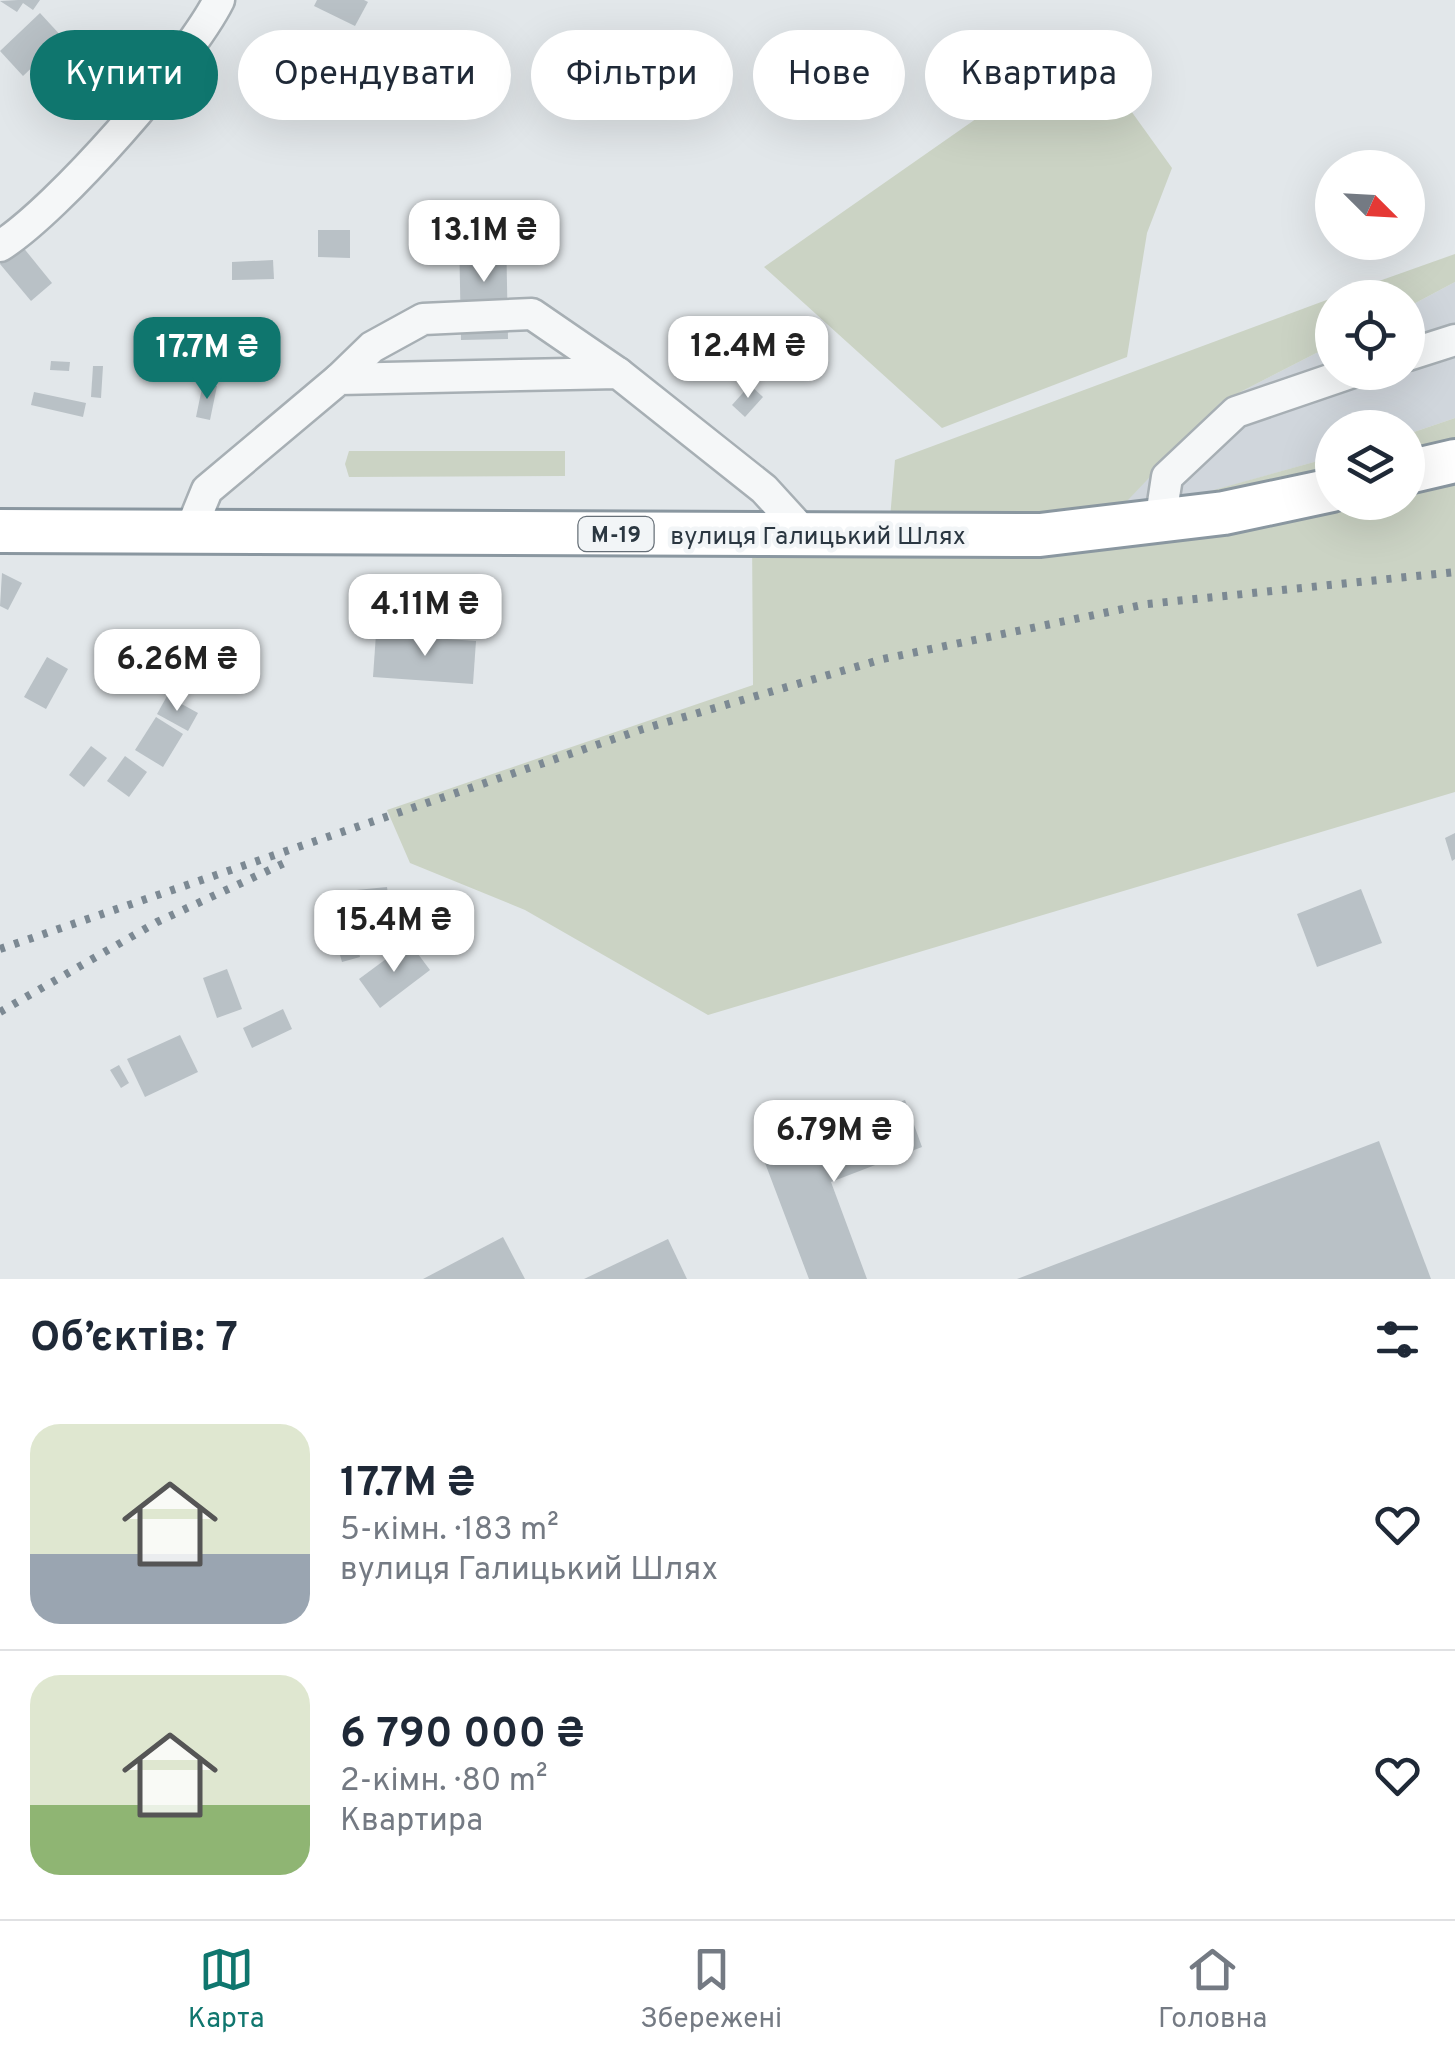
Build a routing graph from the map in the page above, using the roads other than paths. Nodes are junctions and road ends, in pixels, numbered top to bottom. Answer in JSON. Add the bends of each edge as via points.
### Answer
{"nodes":[{"id":1,"x":219,"y":0,"type":"edge"},
{"id":2,"x":0,"y":246,"type":"edge"},
{"id":3,"x":1455,"y":340,"type":"edge"},
{"id":4,"x":1425,"y":350,"type":"edge"},
{"id":5,"x":618,"y":374,"type":"junction"},
{"id":6,"x":339,"y":379,"type":"junction"},
{"id":7,"x":1315,"y":385,"type":"edge"},
{"id":8,"x":1455,"y":461,"type":"edge"},
{"id":9,"x":1425,"y":468,"type":"edge"},
{"id":10,"x":1315,"y":493,"type":"edge"},
{"id":11,"x":1160,"y":523,"type":"junction"},
{"id":12,"x":192,"y":529,"type":"junction"},
{"id":13,"x":0,"y":531,"type":"edge"},
{"id":14,"x":808,"y":536,"type":"junction"}],
"edges":[{"from":1,"to":2,"type":"street","via":[[177,63],[79,175]]},
{"from":3,"to":4,"type":"street"},
{"from":5,"to":6,"type":"street"},
{"from":5,"to":6,"type":"street","via":[[532,314],[424,319],[372,346]]},
{"from":5,"to":14,"type":"street","via":[[764,489]]},
{"from":6,"to":12,"type":"street","via":[[207,490]]},
{"from":7,"to":11,"type":"street","via":[[1236,412],[1167,477]]},
{"from":8,"to":9,"type":"highway"},
{"from":10,"to":11,"type":"highway","name":"вулиця Галицький Шлях","number":"М-19"},
{"from":11,"to":14,"type":"highway","name":"вулиця Галицький Шлях","number":"М-19","via":[[1040,535]]},
{"from":12,"to":13,"type":"highway","name":"вулиця Галицький Шлях","number":"М-19"},
{"from":12,"to":14,"type":"highway","name":"вулиця Галицький Шлях","number":"М-19"}]}
